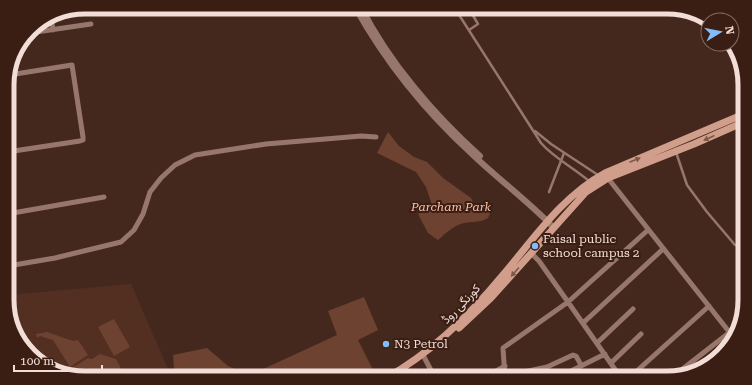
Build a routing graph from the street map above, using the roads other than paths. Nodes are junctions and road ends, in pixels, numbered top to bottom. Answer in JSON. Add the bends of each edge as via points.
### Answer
{"nodes":[{"id":1,"x":359,"y":14,"type":"edge"},
{"id":2,"x":364,"y":14,"type":"edge"},
{"id":3,"x":459,"y":14,"type":"edge"},
{"id":4,"x":472,"y":14,"type":"edge"},
{"id":5,"x":52,"y":23,"type":"edge"},
{"id":6,"x":91,"y":24,"type":"dead end"},
{"id":7,"x":53,"y":30,"type":"junction"},
{"id":8,"x":469,"y":30,"type":"junction"},
{"id":9,"x":38,"y":32,"type":"edge"},
{"id":10,"x":15,"y":74,"type":"edge"},
{"id":11,"x":738,"y":117,"type":"edge"},
{"id":12,"x":738,"y":125,"type":"edge"},
{"id":13,"x":533,"y":129,"type":"junction"},
{"id":14,"x":376,"y":137,"type":"dead end"},
{"id":15,"x":14,"y":151,"type":"edge"},
{"id":16,"x":676,"y":152,"type":"junction"},
{"id":17,"x":564,"y":153,"type":"junction"},
{"id":18,"x":561,"y":159,"type":"junction"},
{"id":19,"x":604,"y":177,"type":"junction"},
{"id":20,"x":592,"y":184,"type":"junction"},
{"id":21,"x":549,"y":192,"type":"dead end"},
{"id":22,"x":104,"y":196,"type":"dead end"},
{"id":23,"x":14,"y":213,"type":"edge"},
{"id":24,"x":551,"y":223,"type":"junction"},
{"id":25,"x":648,"y":230,"type":"junction"},
{"id":26,"x":735,"y":245,"type":"dead end"},
{"id":27,"x":663,"y":249,"type":"junction"},
{"id":28,"x":531,"y":253,"type":"junction"},
{"id":29,"x":14,"y":265,"type":"edge"},
{"id":30,"x":568,"y":302,"type":"junction"},
{"id":31,"x":709,"y":306,"type":"junction"},
{"id":32,"x":633,"y":309,"type":"dead end"},
{"id":33,"x":583,"y":323,"type":"junction"},
{"id":34,"x":730,"y":333,"type":"joint"},
{"id":35,"x":641,"y":334,"type":"dead end"},
{"id":36,"x":442,"y":339,"type":"junction"},
{"id":37,"x":597,"y":343,"type":"junction"},
{"id":38,"x":604,"y":354,"type":"junction"},
{"id":39,"x":423,"y":355,"type":"junction"},
{"id":40,"x":611,"y":363,"type":"junction"},
{"id":41,"x":581,"y":365,"type":"junction"},
{"id":42,"x":505,"y":366,"type":"junction"},
{"id":43,"x":682,"y":370,"type":"edge"},
{"id":44,"x":397,"y":371,"type":"edge"},
{"id":45,"x":431,"y":371,"type":"edge"},
{"id":46,"x":496,"y":371,"type":"edge"},
{"id":47,"x":505,"y":371,"type":"edge"},
{"id":48,"x":529,"y":371,"type":"edge"},
{"id":49,"x":570,"y":371,"type":"edge"},
{"id":50,"x":616,"y":371,"type":"edge"},
{"id":51,"x":637,"y":371,"type":"edge"}],
"edges":[{"from":1,"to":24,"type":"street","via":[[397,72],[460,143]]},
{"from":2,"to":24,"type":"street","via":[[401,70],[463,141]]},
{"from":3,"to":8,"type":"lane"},
{"from":4,"to":8,"type":"lane","via":[[478,24]]},
{"from":5,"to":7,"type":"street"},
{"from":6,"to":7,"type":"street"},
{"from":7,"to":9,"type":"street"},
{"from":8,"to":13,"type":"lane"},
{"from":10,"to":15,"type":"street","via":[[72,66],[83,140]]},
{"from":19,"to":11,"type":"main road","name":"کورنگی روڈ","one_way":true},
{"from":12,"to":16,"type":"main road","name":"کورنگی روڈ","one_way":true},
{"from":13,"to":17,"type":"lane"},
{"from":13,"to":18,"type":"lane","via":[[547,150]]},
{"from":14,"to":29,"type":"street","via":[[281,142],[195,155],[175,165],[161,178],[150,192],[143,214],[134,230],[121,242]]},
{"from":16,"to":19,"type":"main road","name":"کورنگی روڈ"},
{"from":16,"to":26,"type":"lane","via":[[688,185]]},
{"from":17,"to":18,"type":"lane"},
{"from":17,"to":19,"type":"lane"},
{"from":18,"to":20,"type":"lane"},
{"from":18,"to":21,"type":"lane"},
{"from":19,"to":20,"type":"main road","name":"کورنگی روڈ"},
{"from":19,"to":25,"type":"street"},
{"from":20,"to":24,"type":"main road","name":"کورنگی روڈ"},
{"from":22,"to":23,"type":"street"},
{"from":24,"to":28,"type":"main road","name":"کورنگی روڈ"},
{"from":24,"to":36,"type":"main road","name":"کورنگی روڈ"},
{"from":25,"to":27,"type":"street"},
{"from":25,"to":30,"type":"street"},
{"from":27,"to":31,"type":"street"},
{"from":27,"to":33,"type":"street"},
{"from":28,"to":30,"type":"street"},
{"from":28,"to":36,"type":"main road","name":"کورنگی روڈ","one_way":true,"via":[[491,298],[457,330]]},
{"from":30,"to":33,"type":"street"},
{"from":30,"to":42,"type":"street","via":[[503,348]]},
{"from":31,"to":34,"type":"street"},
{"from":31,"to":51,"type":"street"},
{"from":32,"to":37,"type":"street"},
{"from":33,"to":37,"type":"street"},
{"from":34,"to":43,"type":"street"},
{"from":35,"to":40,"type":"street"},
{"from":36,"to":39,"type":"main road"},
{"from":37,"to":38,"type":"street"},
{"from":38,"to":40,"type":"street"},
{"from":38,"to":41,"type":"street"},
{"from":39,"to":44,"type":"main road"},
{"from":39,"to":45,"type":"street"},
{"from":40,"to":50,"type":"street"},
{"from":41,"to":48,"type":"street","via":[[573,355],[547,367]]},
{"from":41,"to":49,"type":"street"},
{"from":42,"to":46,"type":"street"},
{"from":42,"to":47,"type":"street"}]}
